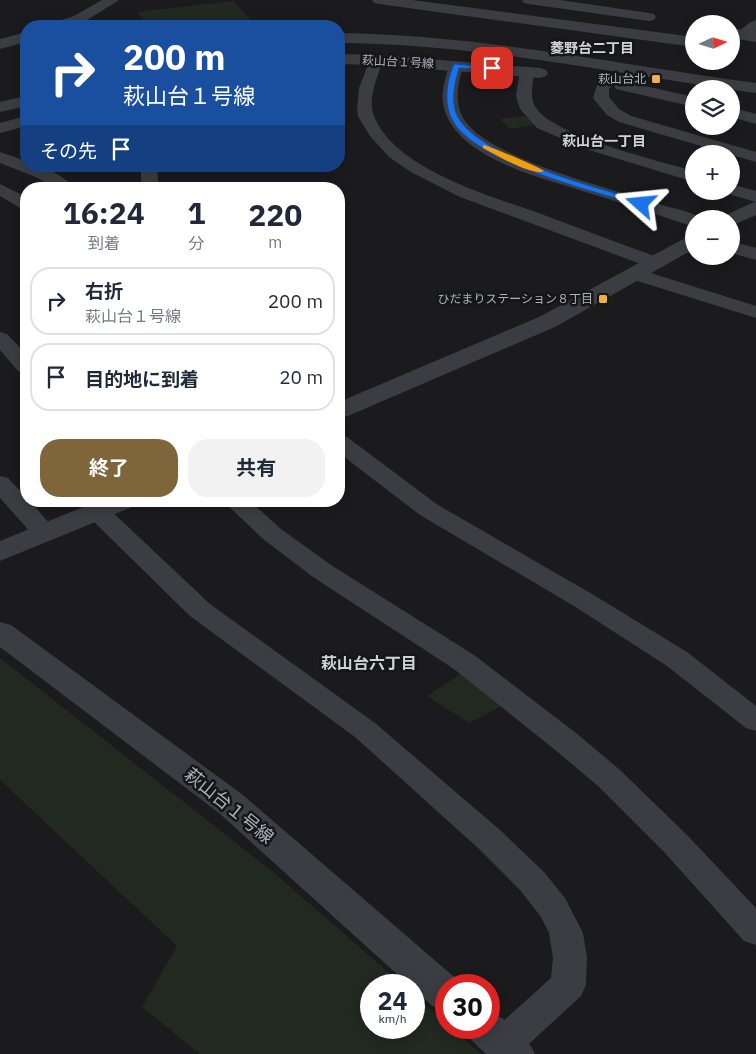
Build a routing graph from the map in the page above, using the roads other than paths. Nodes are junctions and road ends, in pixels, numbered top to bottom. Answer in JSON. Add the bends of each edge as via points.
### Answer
{"nodes":[{"id":1,"x":112,"y":0,"type":"edge"},
{"id":2,"x":379,"y":0,"type":"edge"},
{"id":3,"x":529,"y":0,"type":"edge"},
{"id":4,"x":560,"y":2,"type":"edge"},
{"id":5,"x":76,"y":20,"type":"edge"},
{"id":6,"x":756,"y":24,"type":"edge"},
{"id":7,"x":641,"y":34,"type":"junction"},
{"id":8,"x":743,"y":35,"type":"edge"},
{"id":9,"x":345,"y":38,"type":"edge"},
{"id":10,"x":20,"y":39,"type":"edge"},
{"id":11,"x":685,"y":41,"type":"edge"},
{"id":12,"x":0,"y":44,"type":"edge"},
{"id":13,"x":740,"y":49,"type":"edge"},
{"id":14,"x":756,"y":51,"type":"edge"},
{"id":15,"x":345,"y":59,"type":"edge"},
{"id":16,"x":376,"y":60,"type":"junction"},
{"id":17,"x":456,"y":66,"type":"junction"},
{"id":18,"x":527,"y":71,"type":"junction"},
{"id":19,"x":556,"y":75,"type":"dead end"},
{"id":20,"x":590,"y":80,"type":"dead end"},
{"id":21,"x":608,"y":83,"type":"junction"},
{"id":22,"x":756,"y":88,"type":"edge"},
{"id":23,"x":685,"y":100,"type":"edge"},
{"id":24,"x":20,"y":102,"type":"edge"},
{"id":25,"x":0,"y":107,"type":"edge"},
{"id":26,"x":740,"y":115,"type":"edge"},
{"id":27,"x":756,"y":119,"type":"edge"},
{"id":28,"x":20,"y":123,"type":"edge"},
{"id":29,"x":0,"y":128,"type":"edge"},
{"id":30,"x":0,"y":157,"type":"edge"},
{"id":31,"x":756,"y":157,"type":"edge"},
{"id":32,"x":20,"y":165,"type":"edge"},
{"id":33,"x":39,"y":172,"type":"edge"},
{"id":34,"x":685,"y":174,"type":"edge"},
{"id":35,"x":56,"y":182,"type":"edge"},
{"id":36,"x":0,"y":188,"type":"edge"},
{"id":37,"x":740,"y":196,"type":"edge"},
{"id":38,"x":20,"y":200,"type":"edge"},
{"id":39,"x":754,"y":207,"type":"edge"},
{"id":40,"x":740,"y":215,"type":"edge"},
{"id":41,"x":685,"y":218,"type":"edge"},
{"id":42,"x":685,"y":247,"type":"edge"},
{"id":43,"x":740,"y":250,"type":"edge"},
{"id":44,"x":756,"y":254,"type":"edge"},
{"id":45,"x":656,"y":263,"type":"junction"},
{"id":46,"x":635,"y":274,"type":"junction"},
{"id":47,"x":756,"y":312,"type":"edge"},
{"id":48,"x":0,"y":338,"type":"edge"},
{"id":49,"x":20,"y":360,"type":"edge"},
{"id":50,"x":345,"y":408,"type":"edge"},
{"id":51,"x":345,"y":447,"type":"edge"},
{"id":52,"x":0,"y":483,"type":"edge"},
{"id":53,"x":20,"y":505,"type":"edge"},
{"id":54,"x":22,"y":507,"type":"edge"},
{"id":55,"x":110,"y":507,"type":"edge"},
{"id":56,"x":242,"y":507,"type":"edge"},
{"id":57,"x":44,"y":532,"type":"junction"},
{"id":58,"x":0,"y":552,"type":"edge"},
{"id":59,"x":0,"y":632,"type":"edge"},
{"id":60,"x":756,"y":721,"type":"edge"},
{"id":61,"x":756,"y":931,"type":"edge"},
{"id":62,"x":435,"y":984,"type":"edge"},
{"id":63,"x":501,"y":1042,"type":"edge"}],
"edges":[{"from":1,"to":5,"type":"street"},
{"from":2,"to":7,"type":"street"},
{"from":3,"to":4,"type":"street"},
{"from":4,"to":7,"type":"street","via":[[662,19]]},
{"from":6,"to":8,"type":"street"},
{"from":7,"to":11,"type":"street"},
{"from":9,"to":22,"type":"street","via":[[376,37],[500,49]]},
{"from":10,"to":12,"type":"street"},
{"from":13,"to":14,"type":"street"},
{"from":15,"to":16,"type":"street","name":"萩山台１号線"},
{"from":16,"to":17,"type":"street","name":"萩山台１号線"},
{"from":16,"to":45,"type":"street","via":[[365,102],[366,114],[382,140],[395,153],[450,187]]},
{"from":17,"to":18,"type":"street","name":"萩山台１号線"},
{"from":17,"to":41,"type":"street","via":[[450,88],[452,111],[458,124],[473,138],[522,165]]},
{"from":18,"to":19,"type":"street","name":"萩山台１号線"},
{"from":18,"to":34,"type":"street","via":[[524,96],[528,108],[543,125],[592,146]]},
{"from":20,"to":21,"type":"street"},
{"from":21,"to":23,"type":"street"},
{"from":21,"to":31,"type":"street","via":[[602,88],[601,98],[612,112]]},
{"from":24,"to":25,"type":"street"},
{"from":26,"to":27,"type":"street"},
{"from":28,"to":29,"type":"street"},
{"from":30,"to":32,"type":"street"},
{"from":33,"to":35,"type":"street"},
{"from":36,"to":38,"type":"street"},
{"from":37,"to":39,"type":"street"},
{"from":39,"to":40,"type":"street"},
{"from":42,"to":45,"type":"street"},
{"from":43,"to":44,"type":"street"},
{"from":45,"to":46,"type":"street"},
{"from":46,"to":47,"type":"street"},
{"from":46,"to":50,"type":"street","via":[[547,322]]},
{"from":48,"to":49,"type":"street"},
{"from":51,"to":60,"type":"street","via":[[429,510],[677,659]]},
{"from":52,"to":53,"type":"street"},
{"from":54,"to":57,"type":"street"},
{"from":55,"to":57,"type":"street"},
{"from":55,"to":63,"type":"street","via":[[200,610],[365,730],[489,839],[532,881],[553,908],[566,933],[570,958],[568,985]]},
{"from":56,"to":61,"type":"street","via":[[322,571],[464,662],[565,741],[609,778],[676,844]]},
{"from":57,"to":58,"type":"street"},
{"from":59,"to":62,"type":"street","name":"萩山台１号線","via":[[231,804]]}]}
